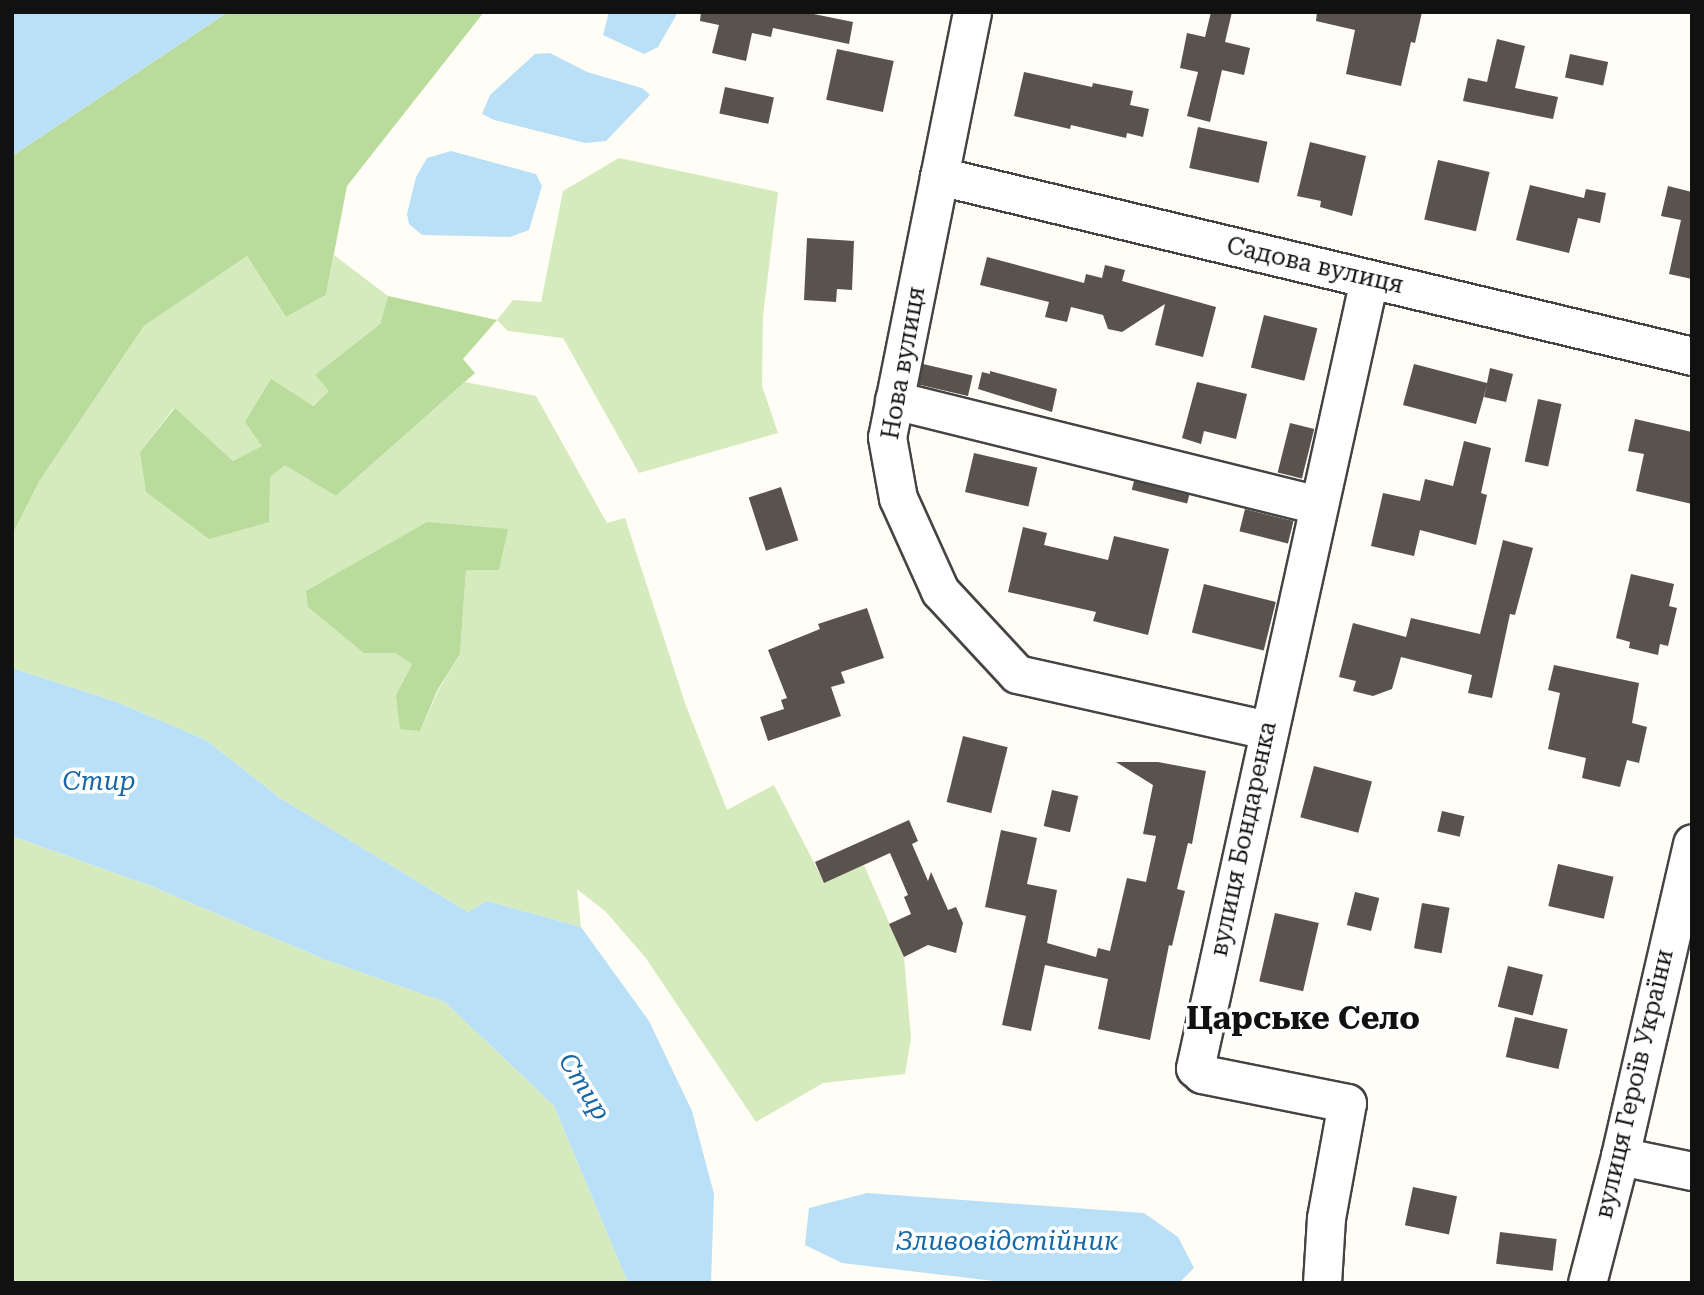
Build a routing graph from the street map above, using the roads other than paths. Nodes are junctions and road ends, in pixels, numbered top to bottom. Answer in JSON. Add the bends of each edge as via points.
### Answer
{"nodes":[{"id":1,"x":972,"y":12,"type":"edge"},
{"id":2,"x":939,"y":176,"type":"junction"},
{"id":3,"x":1369,"y":279,"type":"junction"},
{"id":4,"x":1692,"y":356,"type":"edge"},
{"id":5,"x":894,"y":400,"type":"junction"},
{"id":6,"x":1318,"y":505,"type":"junction"},
{"id":7,"x":1268,"y":730,"type":"junction"},
{"id":8,"x":1692,"y":843,"type":"edge"},
{"id":9,"x":1620,"y":1156,"type":"junction"},
{"id":10,"x":1692,"y":1171,"type":"edge"},
{"id":11,"x":1322,"y":1283,"type":"edge"},
{"id":12,"x":1587,"y":1283,"type":"edge"}],
"edges":[{"from":1,"to":2,"type":"street","name":"Нова вулиця"},
{"from":2,"to":3,"type":"street","name":"Садова вулиця"},
{"from":2,"to":5,"type":"street","name":"Нова вулиця"},
{"from":3,"to":4,"type":"street","name":"Садова вулиця"},
{"from":3,"to":6,"type":"street","name":"вулиця Бондаренка"},
{"from":5,"to":6,"type":"street"},
{"from":5,"to":7,"type":"street","name":"Нова вулиця","via":[[887,437],[898,498],[940,591],[1017,674]]},
{"from":6,"to":7,"type":"street","name":"вулиця Бондаренка"},
{"from":7,"to":11,"type":"street","name":"вулиця Бондаренка","via":[[1195,1068],[1202,1074],[1347,1103],[1326,1218]]},
{"from":8,"to":9,"type":"street","name":"вулиця Героїв України"},
{"from":9,"to":10,"type":"street"},
{"from":9,"to":12,"type":"street","name":"вулиця Героїв України"}]}
